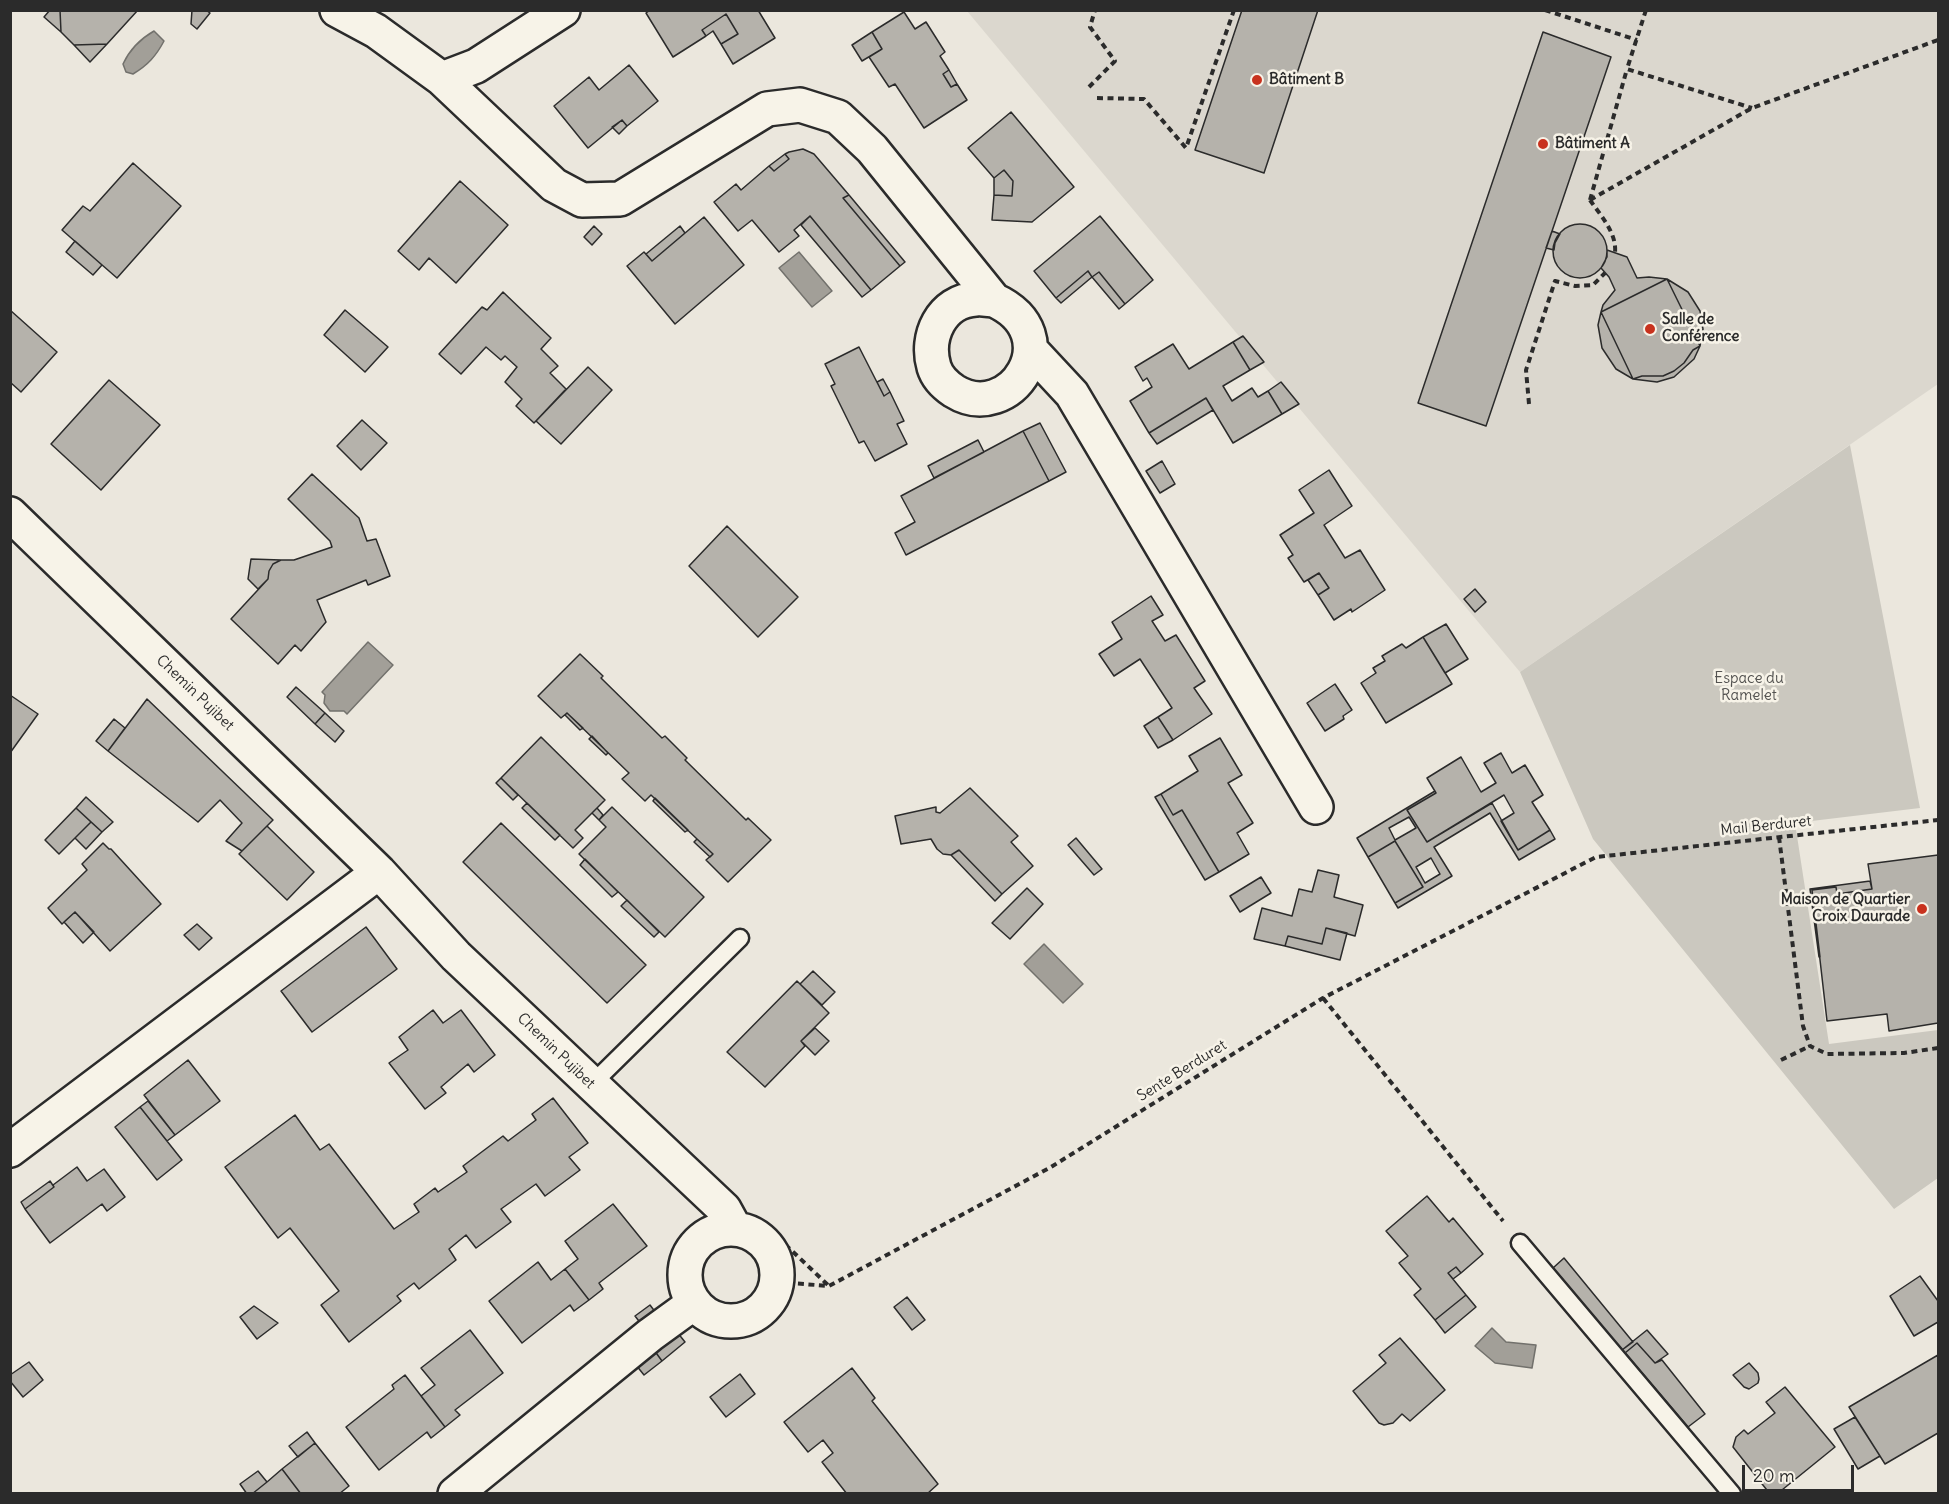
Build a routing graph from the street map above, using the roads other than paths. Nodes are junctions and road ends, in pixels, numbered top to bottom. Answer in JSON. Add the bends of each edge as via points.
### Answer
{"nodes":[{"id":1,"x":337,"y":10,"type":"edge"},
{"id":2,"x":563,"y":10,"type":"edge"},
{"id":3,"x":442,"y":79,"type":"junction"},
{"id":4,"x":994,"y":300,"type":"junction"},
{"id":5,"x":1031,"y":350,"type":"junction"},
{"id":6,"x":10,"y":514,"type":"edge"},
{"id":7,"x":1316,"y":807,"type":"dead end"},
{"id":8,"x":379,"y":872,"type":"junction"},
{"id":9,"x":740,"y":938,"type":"dead end"},
{"id":10,"x":591,"y":1085,"type":"junction"},
{"id":11,"x":10,"y":1150,"type":"edge"},
{"id":12,"x":735,"y":1229,"type":"junction"},
{"id":13,"x":1520,"y":1243,"type":"road end"},
{"id":14,"x":694,"y":1303,"type":"junction"},
{"id":15,"x":455,"y":1494,"type":"edge"},
{"id":16,"x":1732,"y":1494,"type":"edge"}],
"edges":[{"from":1,"to":3,"type":"street","via":[[376,31]]},
{"from":2,"to":3,"type":"street","via":[[476,66]]},
{"from":3,"to":4,"type":"street","via":[[554,185],[582,200],[620,199],[767,109],[800,105],[838,117],[872,149]]},
{"from":4,"to":5,"type":"street","via":[[1021,319],[1029,334]]},
{"from":4,"to":5,"type":"street","via":[[975,298],[957,304],[942,316],[932,332],[930,352],[934,370],[946,386],[962,396],[981,399],[1000,395],[1016,384],[1026,369]]},
{"from":5,"to":7,"type":"street","via":[[1071,394]]},
{"from":6,"to":8,"type":"street","name":"Chemin Pujibet"},
{"from":8,"to":10,"type":"street","name":"Chemin Pujibet","via":[[456,956]]},
{"from":8,"to":11,"type":"street"},
{"from":9,"to":10,"type":"lane"},
{"from":10,"to":12,"type":"street","name":"Chemin Pujibet","via":[[724,1209]]},
{"from":12,"to":14,"type":"street","via":[[706,1236],[687,1259],[684,1274]]},
{"from":12,"to":14,"type":"street","via":[[763,1241],[772,1253],[777,1267],[772,1297],[749,1318],[734,1321],[719,1320]]},
{"from":13,"to":16,"type":"lane"},
{"from":14,"to":15,"type":"street"}]}
